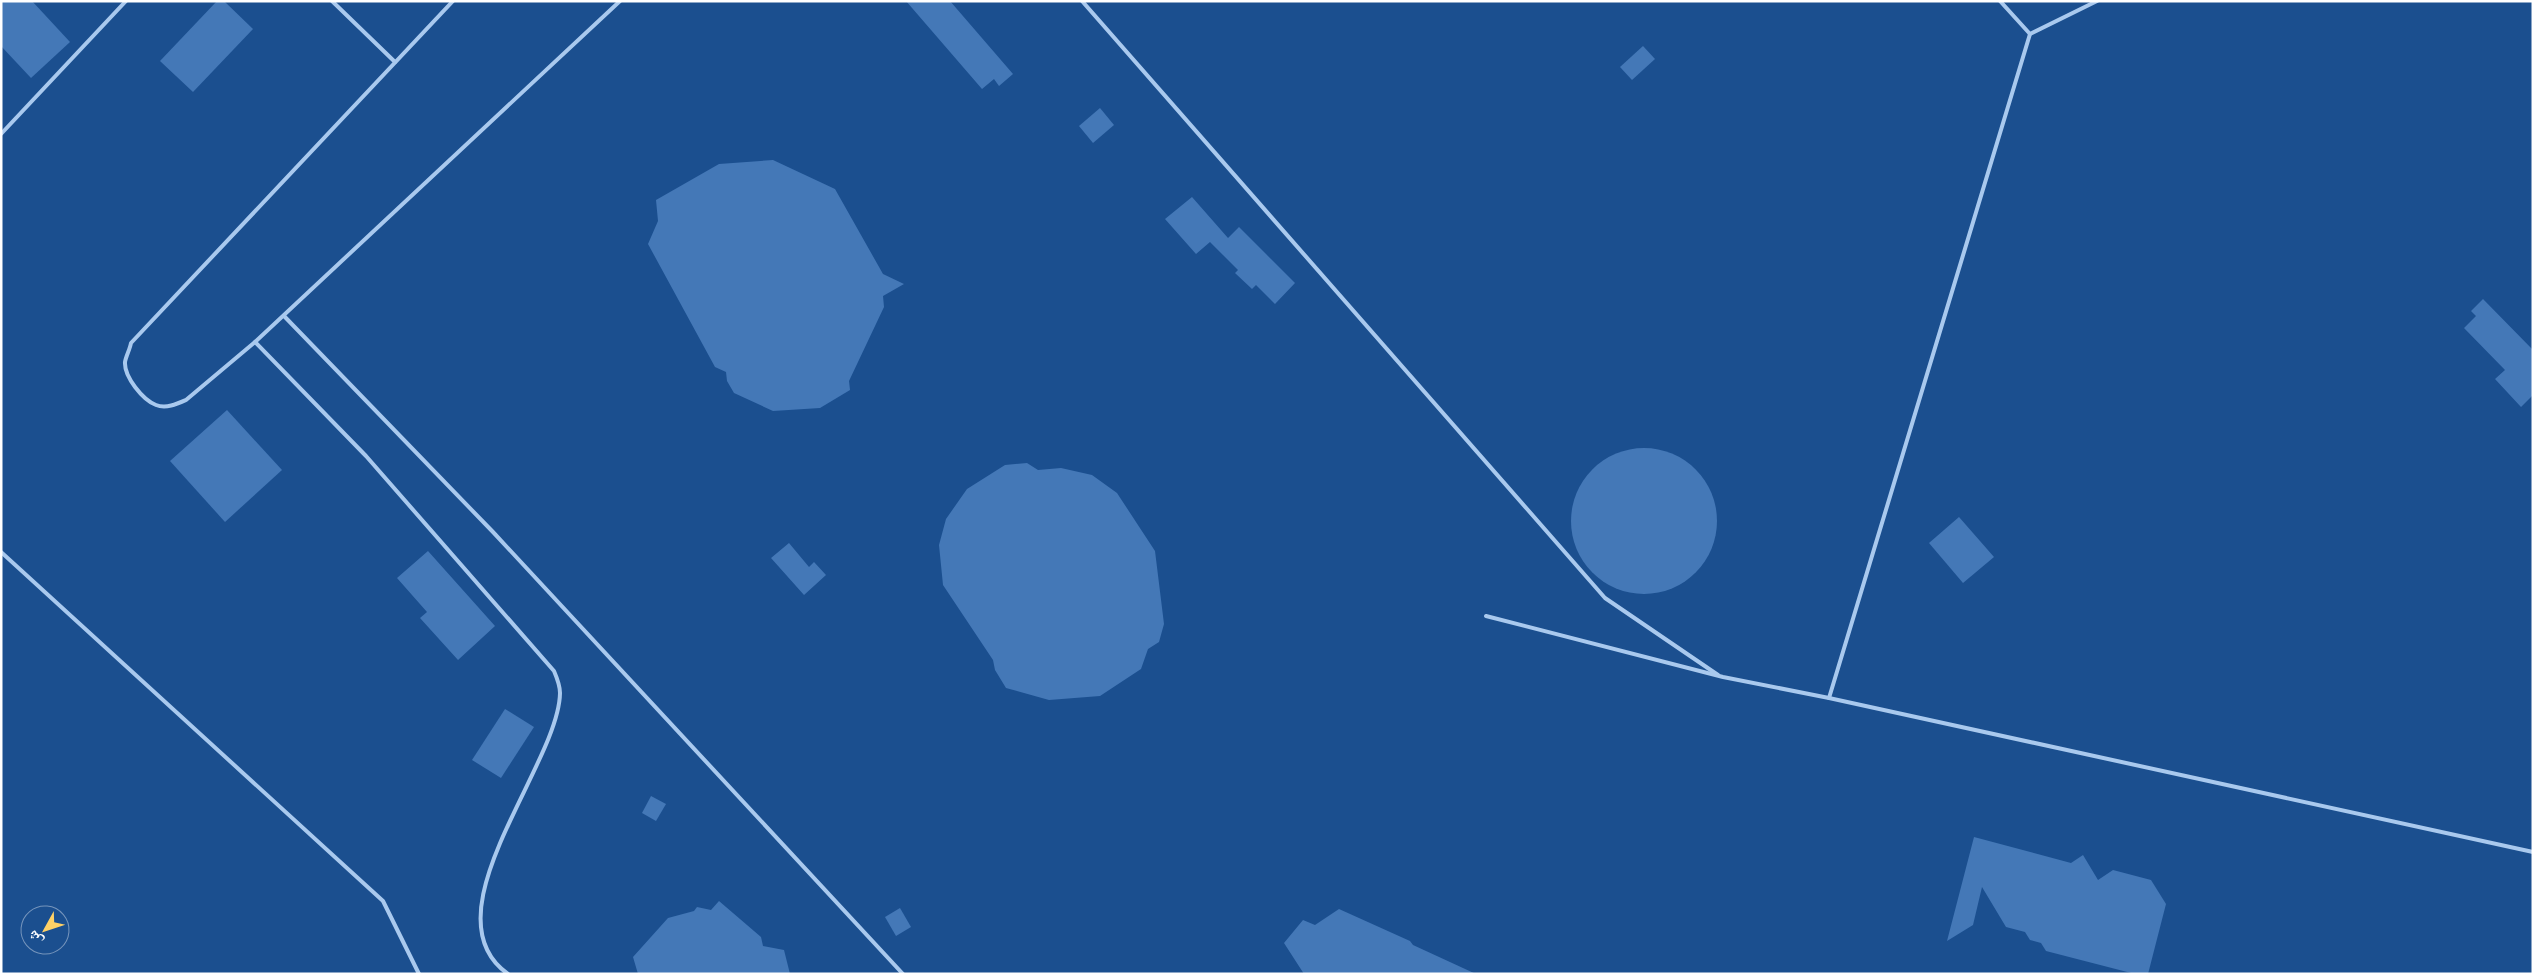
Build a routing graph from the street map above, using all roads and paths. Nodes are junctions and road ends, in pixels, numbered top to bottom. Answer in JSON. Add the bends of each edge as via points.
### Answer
{"nodes":[{"id":1,"x":126,"y":1,"type":"edge"},
{"id":2,"x":332,"y":1,"type":"edge"},
{"id":3,"x":453,"y":1,"type":"edge"},
{"id":4,"x":620,"y":1,"type":"edge"},
{"id":5,"x":1082,"y":1,"type":"edge"},
{"id":6,"x":2000,"y":1,"type":"edge"},
{"id":7,"x":2097,"y":1,"type":"edge"},
{"id":8,"x":2030,"y":34,"type":"junction"},
{"id":9,"x":395,"y":62,"type":"junction"},
{"id":10,"x":1,"y":134,"type":"edge"},
{"id":11,"x":284,"y":316,"type":"junction"},
{"id":12,"x":255,"y":342,"type":"junction"},
{"id":13,"x":1,"y":552,"type":"edge"},
{"id":14,"x":1486,"y":616,"type":"dead end"},
{"id":15,"x":1722,"y":678,"type":"junction"},
{"id":16,"x":1829,"y":698,"type":"junction"},
{"id":17,"x":2533,"y":852,"type":"edge"},
{"id":18,"x":419,"y":974,"type":"edge"},
{"id":19,"x":508,"y":974,"type":"edge"},
{"id":20,"x":903,"y":974,"type":"edge"}],
"edges":[{"from":1,"to":10,"type":"lane"},
{"from":2,"to":9,"type":"lane"},
{"from":3,"to":9,"type":"lane"},
{"from":4,"to":11,"type":"lane"},
{"from":5,"to":15,"type":"lane","via":[[1605,598]]},
{"from":6,"to":8,"type":"lane"},
{"from":7,"to":8,"type":"lane"},
{"from":8,"to":16,"type":"lane"},
{"from":9,"to":12,"type":"lane","via":[[131,343],[125,363],[132,381],[146,399],[157,405],[175,405],[186,400]]},
{"from":11,"to":12,"type":"lane"},
{"from":11,"to":20,"type":"lane","via":[[493,532]]},
{"from":12,"to":19,"type":"lane","via":[[366,456],[554,671],[560,693],[554,726],[506,827],[481,900],[482,930],[490,958]]},
{"from":13,"to":18,"type":"lane","via":[[383,901]]},
{"from":14,"to":15,"type":"lane"},
{"from":15,"to":16,"type":"lane"},
{"from":16,"to":17,"type":"lane"}]}
